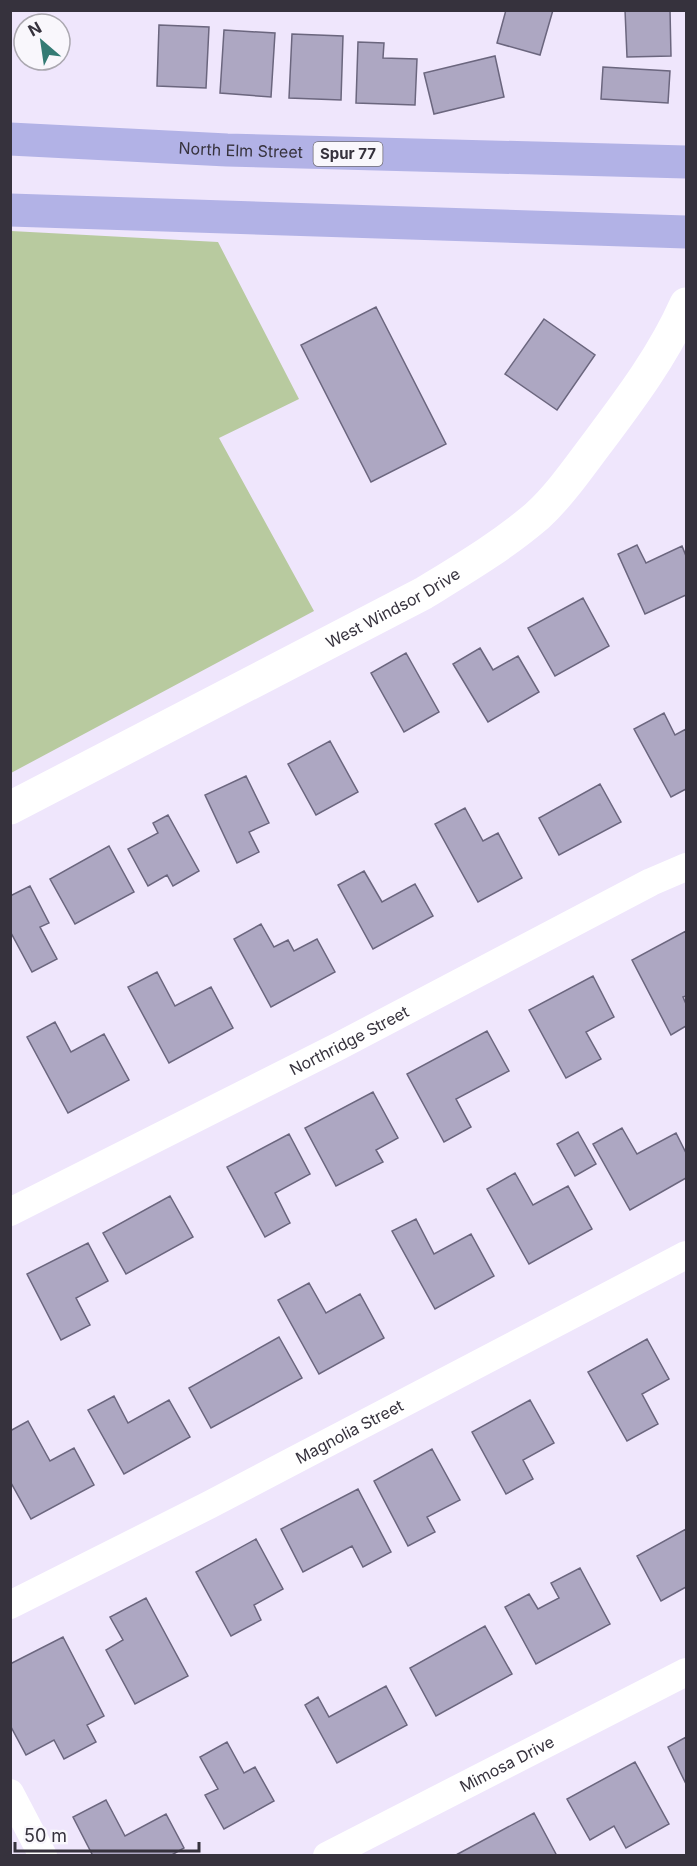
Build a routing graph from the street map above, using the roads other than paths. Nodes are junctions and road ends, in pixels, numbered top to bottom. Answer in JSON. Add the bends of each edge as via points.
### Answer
{"nodes":[{"id":1,"x":10,"y":139,"type":"edge"},
{"id":2,"x":687,"y":162,"type":"edge"},
{"id":3,"x":10,"y":210,"type":"edge"},
{"id":4,"x":687,"y":232,"type":"edge"},
{"id":5,"x":687,"y":304,"type":"edge"},
{"id":6,"x":10,"y":808,"type":"edge"},
{"id":7,"x":687,"y":867,"type":"edge"},
{"id":8,"x":10,"y":1212,"type":"edge"},
{"id":9,"x":687,"y":1255,"type":"edge"},
{"id":10,"x":10,"y":1605,"type":"edge"},
{"id":11,"x":687,"y":1672,"type":"edge"},
{"id":12,"x":10,"y":1793,"type":"edge"},
{"id":13,"x":43,"y":1856,"type":"edge"},
{"id":14,"x":327,"y":1856,"type":"edge"}],
"edges":[{"from":1,"to":2,"type":"main road","name":"North Elm Street","number":"Spur 77","via":[[227,150]]},
{"from":3,"to":4,"type":"main road"},
{"from":5,"to":6,"type":"street","name":"West Windsor Drive","via":[[673,335],[636,391],[575,472],[538,515],[489,553],[424,593]]},
{"from":7,"to":8,"type":"street","name":"Northridge Street"},
{"from":9,"to":10,"type":"street","name":"Magnolia Street"},
{"from":11,"to":14,"type":"street","name":"Mimosa Drive"},
{"from":12,"to":13,"type":"street"}]}
